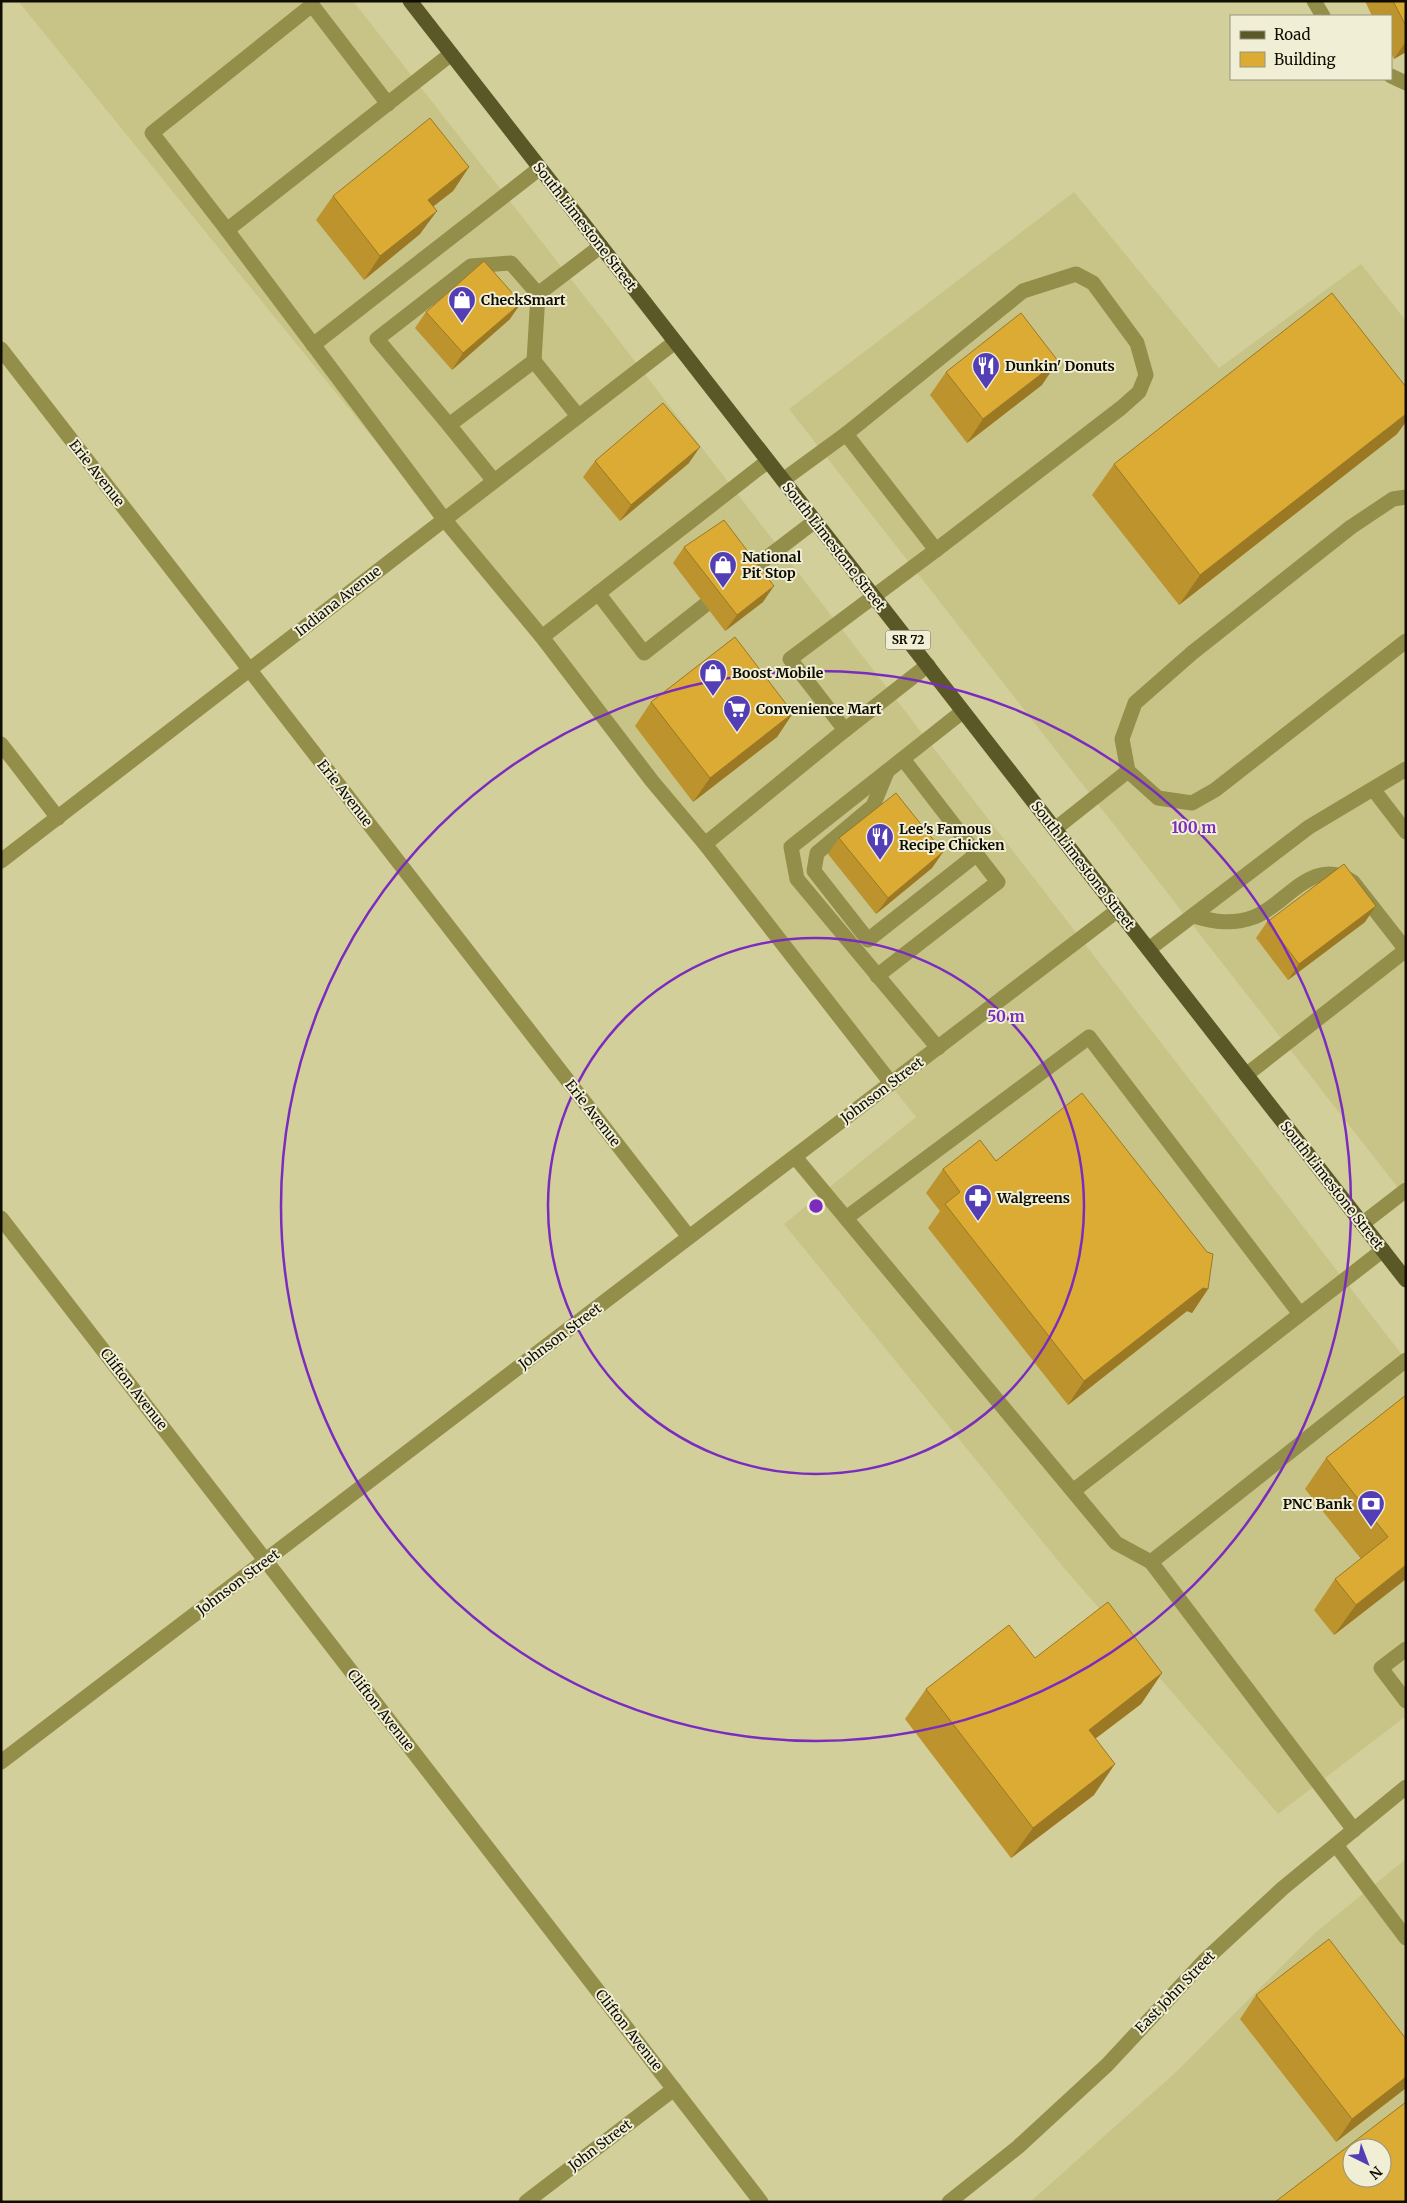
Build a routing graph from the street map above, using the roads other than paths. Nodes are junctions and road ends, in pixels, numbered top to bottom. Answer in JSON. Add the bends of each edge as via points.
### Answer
{"nodes":[{"id":1,"x":410,"y":1,"type":"edge"},
{"id":2,"x":1314,"y":1,"type":"edge"},
{"id":3,"x":1322,"y":15,"type":"edge"},
{"id":4,"x":451,"y":54,"type":"junction"},
{"id":5,"x":1392,"y":76,"type":"edge"},
{"id":6,"x":1406,"y":83,"type":"edge"},
{"id":7,"x":388,"y":104,"type":"junction"},
{"id":8,"x":540,"y":168,"type":"junction"},
{"id":9,"x":227,"y":230,"type":"junction"},
{"id":10,"x":601,"y":246,"type":"junction"},
{"id":11,"x":538,"y":294,"type":"junction"},
{"id":12,"x":675,"y":342,"type":"junction"},
{"id":13,"x":313,"y":345,"type":"junction"},
{"id":14,"x":1,"y":349,"type":"edge"},
{"id":15,"x":534,"y":361,"type":"junction"},
{"id":16,"x":578,"y":416,"type":"junction"},
{"id":17,"x":450,"y":425,"type":"junction"},
{"id":18,"x":846,"y":434,"type":"junction"},
{"id":19,"x":768,"y":461,"type":"junction"},
{"id":20,"x":494,"y":480,"type":"junction"},
{"id":21,"x":783,"y":480,"type":"junction"},
{"id":22,"x":1406,"y":497,"type":"edge"},
{"id":23,"x":444,"y":519,"type":"junction"},
{"id":24,"x":815,"y":521,"type":"junction"},
{"id":25,"x":936,"y":550,"type":"junction"},
{"id":26,"x":743,"y":576,"type":"edge"},
{"id":27,"x":598,"y":593,"type":"junction"},
{"id":28,"x":873,"y":596,"type":"junction"},
{"id":29,"x":705,"y":605,"type":"dead end"},
{"id":30,"x":542,"y":637,"type":"junction"},
{"id":31,"x":1406,"y":641,"type":"edge"},
{"id":32,"x":928,"y":665,"type":"junction"},
{"id":33,"x":250,"y":670,"type":"junction"},
{"id":34,"x":962,"y":712,"type":"junction"},
{"id":35,"x":846,"y":730,"type":"junction"},
{"id":36,"x":1,"y":744,"type":"edge"},
{"id":37,"x":903,"y":759,"type":"junction"},
{"id":38,"x":1406,"y":769,"type":"edge"},
{"id":39,"x":888,"y":771,"type":"junction"},
{"id":40,"x":1128,"y":771,"type":"junction"},
{"id":41,"x":1374,"y":789,"type":"junction"},
{"id":42,"x":58,"y":818,"type":"junction"},
{"id":43,"x":1055,"y":829,"type":"junction"},
{"id":44,"x":1406,"y":832,"type":"edge"},
{"id":45,"x":705,"y":844,"type":"junction"},
{"id":46,"x":977,"y":854,"type":"junction"},
{"id":47,"x":1,"y":861,"type":"edge"},
{"id":48,"x":1118,"y":910,"type":"junction"},
{"id":49,"x":1194,"y":916,"type":"junction"},
{"id":50,"x":1149,"y":949,"type":"junction"},
{"id":51,"x":1406,"y":950,"type":"edge"},
{"id":52,"x":878,"y":976,"type":"junction"},
{"id":53,"x":938,"y":1048,"type":"junction"},
{"id":54,"x":1246,"y":1075,"type":"junction"},
{"id":55,"x":892,"y":1083,"type":"junction"},
{"id":56,"x":795,"y":1157,"type":"junction"},
{"id":57,"x":1406,"y":1190,"type":"edge"},
{"id":58,"x":1,"y":1218,"type":"edge"},
{"id":59,"x":846,"y":1218,"type":"junction"},
{"id":60,"x":1362,"y":1224,"type":"junction"},
{"id":61,"x":690,"y":1237,"type":"junction"},
{"id":62,"x":1383,"y":1250,"type":"junction"},
{"id":63,"x":1406,"y":1280,"type":"edge"},
{"id":64,"x":1300,"y":1314,"type":"junction"},
{"id":65,"x":1406,"y":1360,"type":"edge"},
{"id":66,"x":1073,"y":1491,"type":"junction"},
{"id":67,"x":266,"y":1560,"type":"junction"},
{"id":68,"x":1151,"y":1562,"type":"junction"},
{"id":69,"x":1406,"y":1649,"type":"edge"},
{"id":70,"x":1406,"y":1701,"type":"edge"},
{"id":71,"x":1,"y":1762,"type":"edge"},
{"id":72,"x":1406,"y":1787,"type":"edge"},
{"id":73,"x":1354,"y":1830,"type":"junction"},
{"id":74,"x":1336,"y":1845,"type":"junction"},
{"id":75,"x":1406,"y":1938,"type":"edge"},
{"id":76,"x":674,"y":2089,"type":"junction"},
{"id":77,"x":526,"y":2202,"type":"edge"},
{"id":78,"x":761,"y":2202,"type":"edge"},
{"id":79,"x":949,"y":2202,"type":"edge"}],
"edges":[{"from":1,"to":4,"type":"main road","name":"South Limestone Street","number":"SR 72"},
{"from":2,"to":3,"type":"street"},
{"from":4,"to":7,"type":"street"},
{"from":4,"to":8,"type":"main road","name":"South Limestone Street","number":"SR 72"},
{"from":5,"to":6,"type":"street"},
{"from":7,"to":9,"type":"street"},
{"from":7,"to":9,"type":"street","via":[[312,5],[152,133]]},
{"from":8,"to":10,"type":"main road","name":"South Limestone Street","number":"SR 72"},
{"from":8,"to":13,"type":"street"},
{"from":9,"to":13,"type":"street"},
{"from":10,"to":11,"type":"street"},
{"from":10,"to":12,"type":"main road","name":"South Limestone Street","number":"SR 72"},
{"from":11,"to":15,"type":"street"},
{"from":11,"to":17,"type":"street","via":[[511,263],[471,266],[377,338]]},
{"from":12,"to":16,"type":"street","name":"Indiana Avenue"},
{"from":12,"to":19,"type":"main road","name":"South Limestone Street","number":"SR 72"},
{"from":13,"to":23,"type":"street"},
{"from":14,"to":33,"type":"street","name":"Erie Avenue"},
{"from":15,"to":16,"type":"street"},
{"from":15,"to":17,"type":"street"},
{"from":16,"to":20,"type":"street","name":"Indiana Avenue"},
{"from":17,"to":20,"type":"street"},
{"from":18,"to":21,"type":"street"},
{"from":18,"to":25,"type":"street"},
{"from":18,"to":25,"type":"street","via":[[1023,291],[1076,274],[1093,283],[1136,343],[1146,376],[1139,392]]},
{"from":19,"to":21,"type":"main road","name":"South Limestone Street","number":"SR 72"},
{"from":19,"to":27,"type":"street"},
{"from":20,"to":23,"type":"street","name":"Indiana Avenue"},
{"from":21,"to":24,"type":"main road","name":"South Limestone Street","number":"SR 72"},
{"from":22,"to":40,"type":"street","via":[[1393,499],[1329,544],[1192,653],[1136,703],[1122,739]]},
{"from":23,"to":30,"type":"street"},
{"from":23,"to":33,"type":"street","name":"Indiana Avenue"},
{"from":24,"to":26,"type":"street"},
{"from":24,"to":28,"type":"main road","name":"South Limestone Street","number":"SR 72"},
{"from":25,"to":28,"type":"street"},
{"from":27,"to":29,"type":"street","via":[[644,653]]},
{"from":27,"to":30,"type":"street"},
{"from":28,"to":32,"type":"main road","name":"South Limestone Street","number":"SR 72"},
{"from":28,"to":35,"type":"street","via":[[790,660]]},
{"from":30,"to":45,"type":"street","via":[[652,781]]},
{"from":31,"to":40,"type":"street","via":[[1215,790],[1192,803],[1158,798]]},
{"from":32,"to":34,"type":"main road","name":"South Limestone Street","number":"SR 72"},
{"from":32,"to":35,"type":"street"},
{"from":33,"to":42,"type":"street","name":"Indiana Avenue"},
{"from":33,"to":61,"type":"street","name":"Erie Avenue"},
{"from":34,"to":37,"type":"street"},
{"from":34,"to":43,"type":"main road","name":"South Limestone Street","number":"SR 72"},
{"from":35,"to":45,"type":"street"},
{"from":36,"to":42,"type":"street"},
{"from":37,"to":39,"type":"street"},
{"from":37,"to":46,"type":"street"},
{"from":38,"to":41,"type":"street"},
{"from":39,"to":46,"type":"street","via":[[873,806],[817,853],[814,871],[868,940]]},
{"from":39,"to":52,"type":"street","via":[[791,847],[797,879]]},
{"from":40,"to":43,"type":"street"},
{"from":41,"to":44,"type":"street"},
{"from":41,"to":49,"type":"street","via":[[1309,827]]},
{"from":42,"to":47,"type":"street","name":"Indiana Avenue"},
{"from":43,"to":48,"type":"main road","name":"South Limestone Street","number":"SR 72"},
{"from":45,"to":55,"type":"street"},
{"from":46,"to":52,"type":"street","via":[[998,882]]},
{"from":48,"to":50,"type":"main road","name":"South Limestone Street","number":"SR 72"},
{"from":48,"to":53,"type":"street","name":"Johnson Street"},
{"from":49,"to":50,"type":"street"},
{"from":49,"to":51,"type":"street","via":[[1223,924],[1255,917],[1299,885],[1329,873],[1352,882]]},
{"from":50,"to":54,"type":"main road","name":"South Limestone Street","number":"SR 72"},
{"from":51,"to":54,"type":"street"},
{"from":52,"to":53,"type":"street"},
{"from":53,"to":55,"type":"street","name":"Johnson Street"},
{"from":54,"to":60,"type":"main road","name":"South Limestone Street","number":"SR 72"},
{"from":55,"to":56,"type":"street","name":"Johnson Street"},
{"from":56,"to":59,"type":"street"},
{"from":56,"to":61,"type":"street","name":"Johnson Street"},
{"from":57,"to":60,"type":"street"},
{"from":58,"to":67,"type":"street","name":"Clifton Avenue"},
{"from":59,"to":64,"type":"street","via":[[1089,1037]]},
{"from":59,"to":66,"type":"street"},
{"from":60,"to":62,"type":"main road","name":"South Limestone Street","number":"SR 72"},
{"from":61,"to":67,"type":"street","name":"Johnson Street"},
{"from":62,"to":63,"type":"main road","name":"South Limestone Street","number":"SR 72"},
{"from":62,"to":64,"type":"street"},
{"from":64,"to":66,"type":"street"},
{"from":65,"to":68,"type":"street"},
{"from":66,"to":68,"type":"street","via":[[1116,1543]]},
{"from":67,"to":71,"type":"street","name":"Johnson Street"},
{"from":67,"to":76,"type":"street","name":"Clifton Avenue"},
{"from":68,"to":73,"type":"street"},
{"from":69,"to":70,"type":"street","via":[[1381,1668]]},
{"from":72,"to":73,"type":"street","name":"East John Street"},
{"from":73,"to":74,"type":"street","name":"East John Street"},
{"from":74,"to":75,"type":"street"},
{"from":74,"to":79,"type":"street","name":"East John Street","via":[[1283,1888],[1204,1961],[1107,2065],[1018,2147]]},
{"from":76,"to":77,"type":"street","name":"John Street"},
{"from":76,"to":78,"type":"street","name":"Clifton Avenue"}]}
